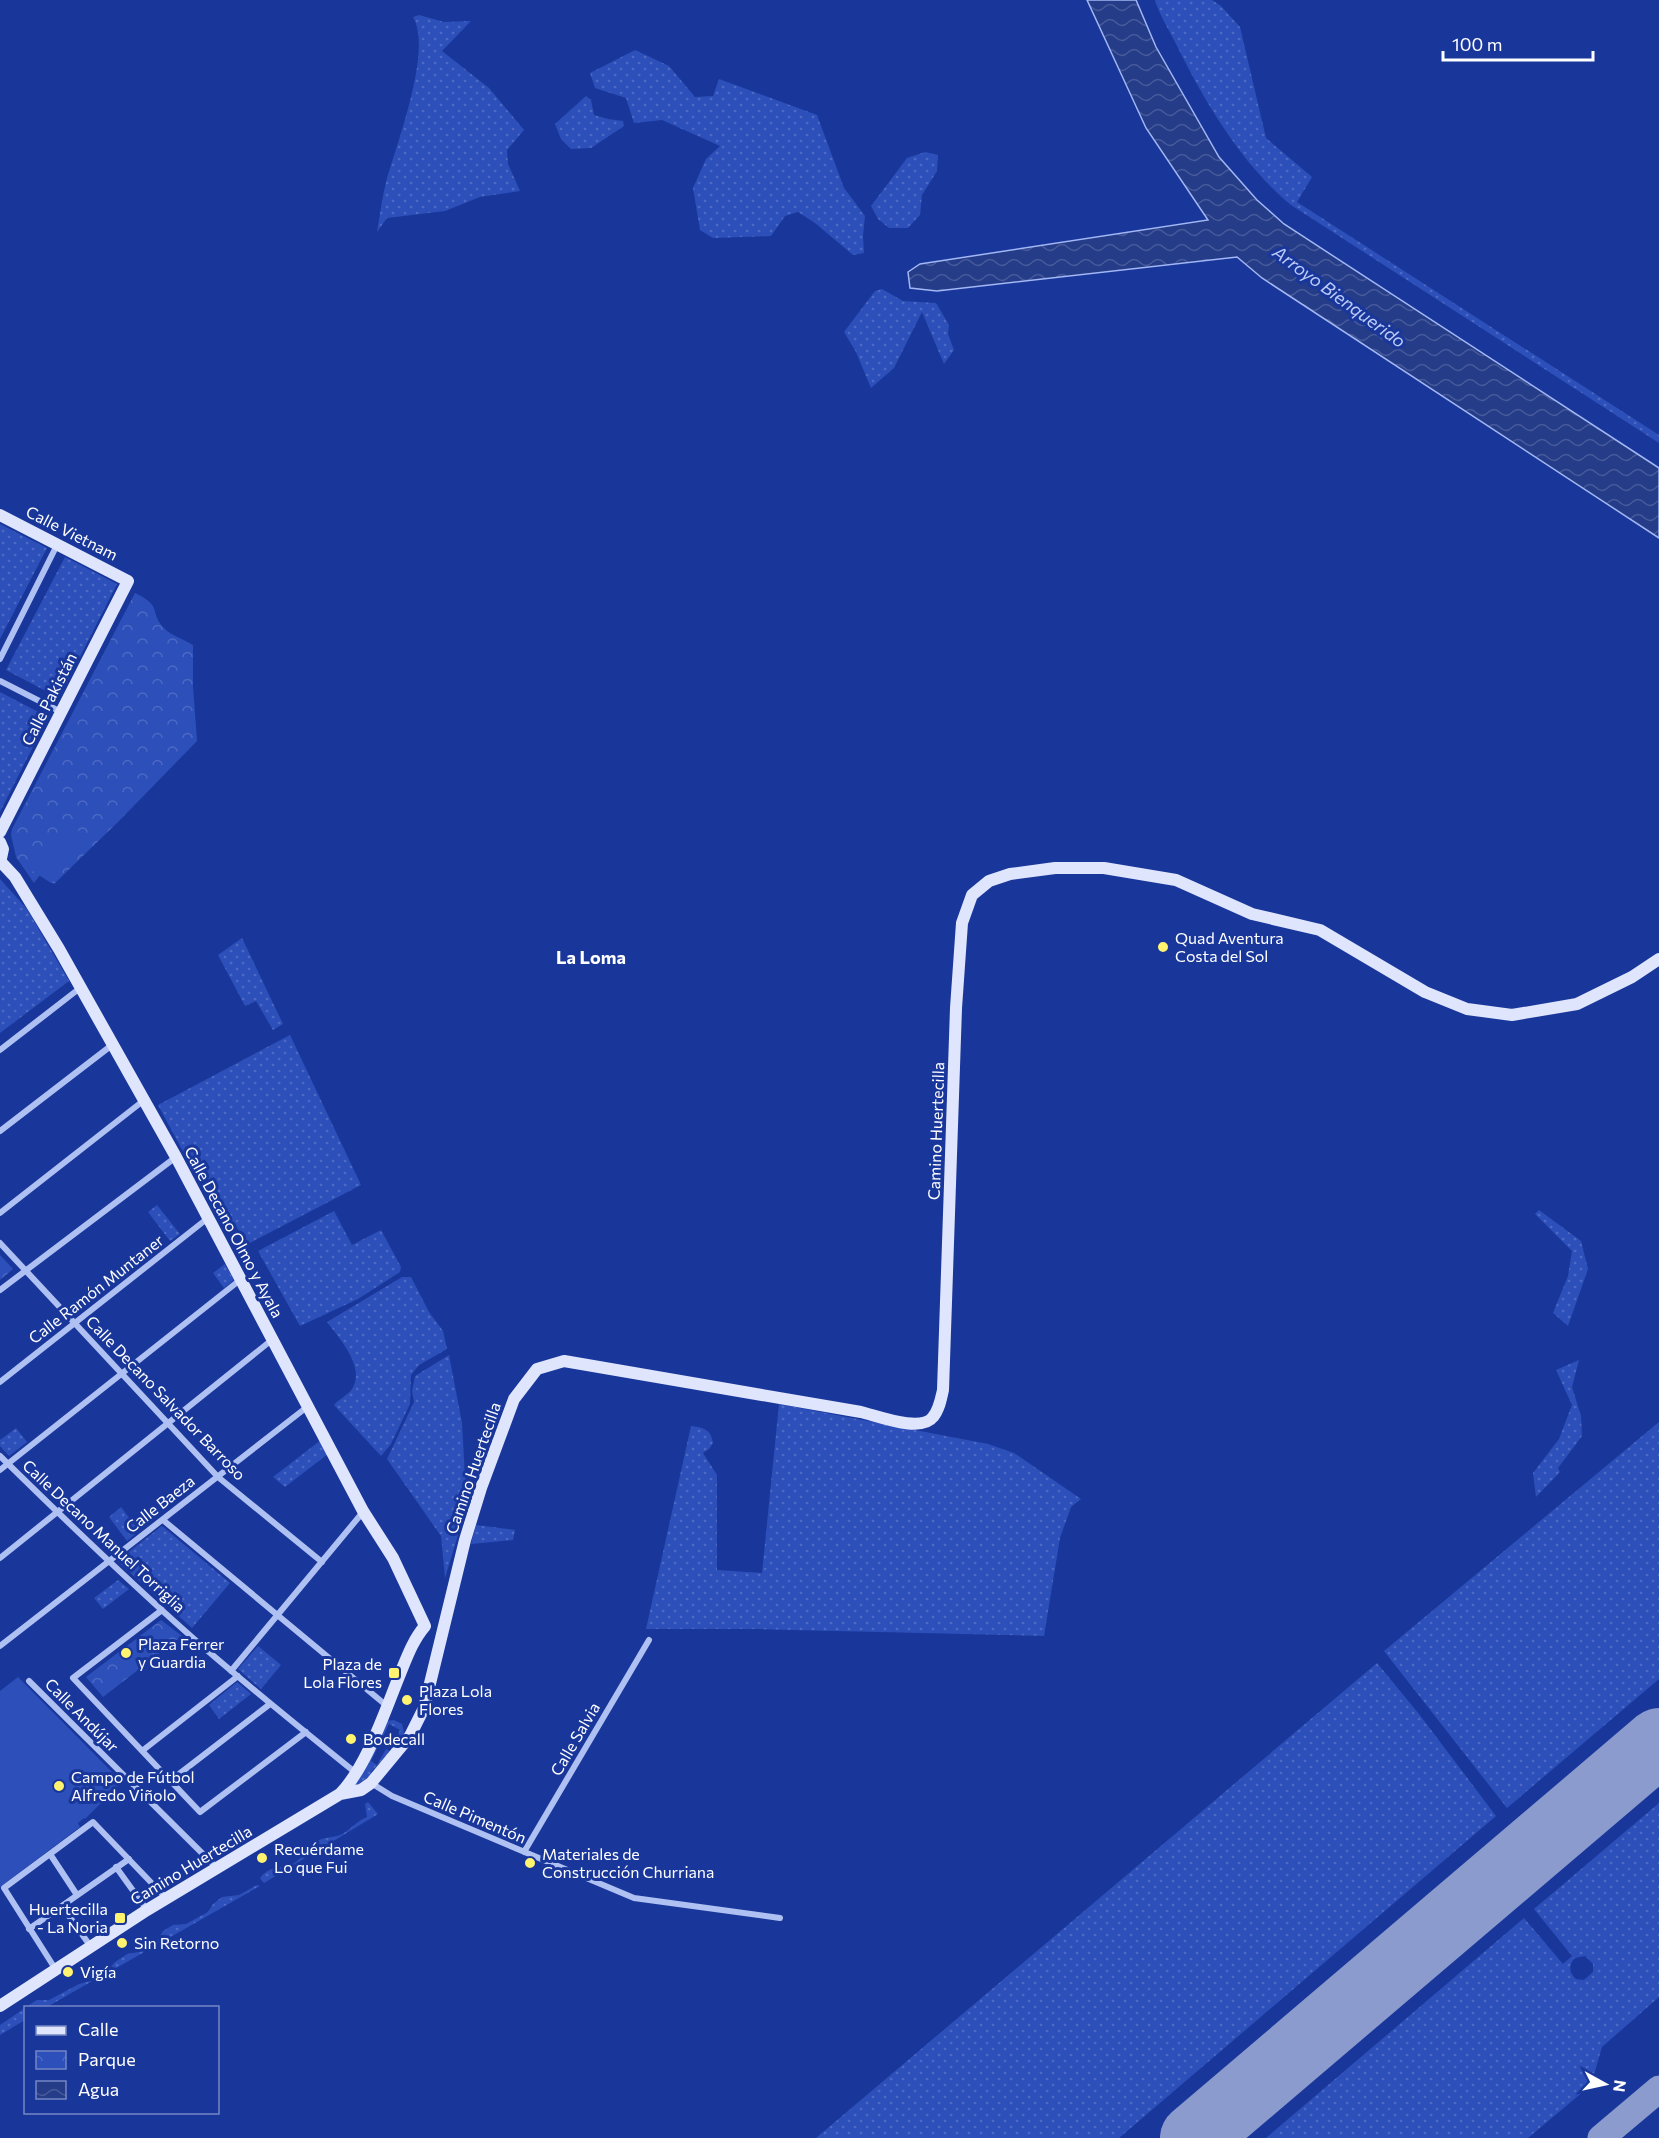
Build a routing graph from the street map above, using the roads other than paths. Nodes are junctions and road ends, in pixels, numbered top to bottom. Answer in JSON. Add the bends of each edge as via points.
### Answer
{"nodes":[{"id":1,"x":0,"y":515,"type":"edge"},
{"id":2,"x":58,"y":545,"type":"junction"},
{"id":3,"x":128,"y":581,"type":"joint"},
{"id":4,"x":0,"y":659,"type":"edge"},
{"id":5,"x":0,"y":681,"type":"edge"},
{"id":6,"x":61,"y":712,"type":"junction"},
{"id":7,"x":0,"y":832,"type":"edge"},
{"id":8,"x":0,"y":842,"type":"edge"},
{"id":9,"x":0,"y":862,"type":"edge"},
{"id":10,"x":1659,"y":959,"type":"edge"},
{"id":11,"x":80,"y":988,"type":"junction"},
{"id":12,"x":112,"y":1045,"type":"junction"},
{"id":13,"x":0,"y":1050,"type":"edge"},
{"id":14,"x":144,"y":1101,"type":"junction"},
{"id":15,"x":0,"y":1131,"type":"edge"},
{"id":16,"x":176,"y":1157,"type":"junction"},
{"id":17,"x":0,"y":1213,"type":"edge"},
{"id":18,"x":208,"y":1218,"type":"junction"},
{"id":19,"x":0,"y":1243,"type":"edge"},
{"id":20,"x":27,"y":1271,"type":"junction"},
{"id":21,"x":241,"y":1280,"type":"junction"},
{"id":22,"x":0,"y":1290,"type":"edge"},
{"id":23,"x":75,"y":1323,"type":"junction"},
{"id":24,"x":273,"y":1339,"type":"junction"},
{"id":25,"x":121,"y":1373,"type":"junction"},
{"id":26,"x":0,"y":1382,"type":"edge"},
{"id":27,"x":309,"y":1406,"type":"junction"},
{"id":28,"x":168,"y":1425,"type":"junction"},
{"id":29,"x":0,"y":1456,"type":"edge"},
{"id":30,"x":8,"y":1464,"type":"junction"},
{"id":31,"x":0,"y":1470,"type":"edge"},
{"id":32,"x":218,"y":1477,"type":"junction"},
{"id":33,"x":363,"y":1511,"type":"junction"},
{"id":34,"x":58,"y":1512,"type":"junction"},
{"id":35,"x":163,"y":1520,"type":"junction"},
{"id":36,"x":0,"y":1558,"type":"edge"},
{"id":37,"x":109,"y":1561,"type":"junction"},
{"id":38,"x":322,"y":1562,"type":"junction"},
{"id":39,"x":162,"y":1610,"type":"junction"},
{"id":40,"x":276,"y":1615,"type":"junction"},
{"id":41,"x":425,"y":1626,"type":"junction"},
{"id":42,"x":443,"y":1632,"type":"junction"},
{"id":43,"x":649,"y":1640,"type":"dead end"},
{"id":44,"x":0,"y":1646,"type":"edge"},
{"id":45,"x":231,"y":1671,"type":"junction"},
{"id":46,"x":237,"y":1676,"type":"junction"},
{"id":47,"x":28,"y":1681,"type":"dead end"},
{"id":48,"x":270,"y":1704,"type":"junction"},
{"id":49,"x":387,"y":1706,"type":"junction"},
{"id":50,"x":306,"y":1732,"type":"junction"},
{"id":51,"x":142,"y":1751,"type":"junction"},
{"id":52,"x":357,"y":1773,"type":"junction"},
{"id":53,"x":170,"y":1781,"type":"junction"},
{"id":54,"x":371,"y":1783,"type":"junction"},
{"id":55,"x":340,"y":1794,"type":"junction"},
{"id":56,"x":524,"y":1852,"type":"junction"},
{"id":57,"x":50,"y":1854,"type":"junction"},
{"id":58,"x":129,"y":1859,"type":"junction"},
{"id":59,"x":116,"y":1867,"type":"junction"},
{"id":60,"x":218,"y":1869,"type":"junction"},
{"id":61,"x":77,"y":1895,"type":"junction"},
{"id":62,"x":167,"y":1899,"type":"junction"},
{"id":63,"x":62,"y":1906,"type":"junction"},
{"id":64,"x":147,"y":1910,"type":"junction"},
{"id":65,"x":780,"y":1918,"type":"dead end"},
{"id":66,"x":29,"y":1929,"type":"junction"},
{"id":67,"x":91,"y":1947,"type":"junction"},
{"id":68,"x":56,"y":1970,"type":"junction"},
{"id":69,"x":0,"y":2006,"type":"edge"}],
"edges":[{"from":1,"to":2,"type":"street","name":"Calle Vietnam"},
{"from":2,"to":3,"type":"street","name":"Calle Vietnam"},
{"from":2,"to":4,"type":"street"},
{"from":3,"to":6,"type":"street","name":"Calle Pakistán"},
{"from":5,"to":6,"type":"street"},
{"from":6,"to":7,"type":"street","name":"Calle Pakistán"},
{"from":8,"to":9,"type":"street"},
{"from":9,"to":11,"type":"street","name":"Calle Decano Olmo y Ayala","via":[[15,877]]},
{"from":10,"to":42,"type":"street","name":"Camino Huertecilla","via":[[1577,1004],[1512,1015],[1467,1009],[1425,992],[1320,930],[1252,914],[1176,880],[1104,868],[1055,868],[989,881],[972,895],[962,923],[943,1390],[932,1419],[920,1425],[907,1423],[564,1361],[537,1369],[514,1399],[480,1488]]},
{"from":11,"to":12,"type":"street","name":"Calle Decano Olmo y Ayala"},
{"from":11,"to":13,"type":"street"},
{"from":12,"to":14,"type":"street","name":"Calle Decano Olmo y Ayala"},
{"from":12,"to":15,"type":"street"},
{"from":14,"to":16,"type":"street","name":"Calle Decano Olmo y Ayala"},
{"from":14,"to":17,"type":"street"},
{"from":16,"to":18,"type":"street","name":"Calle Decano Olmo y Ayala"},
{"from":16,"to":20,"type":"street"},
{"from":18,"to":21,"type":"street","name":"Calle Decano Olmo y Ayala"},
{"from":18,"to":23,"type":"street","name":"Calle Ramón Muntaner"},
{"from":19,"to":20,"type":"street","name":"Calle Decano Salvador Barroso"},
{"from":20,"to":22,"type":"street"},
{"from":20,"to":23,"type":"street","name":"Calle Decano Salvador Barroso"},
{"from":21,"to":24,"type":"street","name":"Calle Decano Olmo y Ayala"},
{"from":21,"to":25,"type":"street"},
{"from":23,"to":25,"type":"street","name":"Calle Decano Salvador Barroso"},
{"from":23,"to":26,"type":"street","name":"Calle Ramón Muntaner"},
{"from":24,"to":27,"type":"street","name":"Calle Decano Olmo y Ayala"},
{"from":24,"to":28,"type":"street"},
{"from":25,"to":28,"type":"street","name":"Calle Decano Salvador Barroso"},
{"from":25,"to":30,"type":"street"},
{"from":27,"to":32,"type":"street","name":"Calle Baeza"},
{"from":27,"to":33,"type":"street","name":"Calle Decano Olmo y Ayala"},
{"from":28,"to":32,"type":"street","name":"Calle Decano Salvador Barroso"},
{"from":28,"to":34,"type":"street"},
{"from":29,"to":30,"type":"street","name":"Calle Decano Manuel Torriglia"},
{"from":30,"to":31,"type":"street"},
{"from":30,"to":34,"type":"street","name":"Calle Decano Manuel Torriglia"},
{"from":32,"to":35,"type":"street","name":"Calle Baeza"},
{"from":32,"to":38,"type":"street","name":"Calle Decano Salvador Barroso"},
{"from":33,"to":38,"type":"street"},
{"from":33,"to":41,"type":"street","name":"Calle Decano Olmo y Ayala","via":[[393,1558]]},
{"from":34,"to":36,"type":"street"},
{"from":34,"to":37,"type":"street","name":"Calle Decano Manuel Torriglia"},
{"from":35,"to":37,"type":"street","name":"Calle Baeza"},
{"from":35,"to":40,"type":"street"},
{"from":37,"to":39,"type":"street","name":"Calle Decano Manuel Torriglia"},
{"from":37,"to":44,"type":"street","name":"Calle Baeza"},
{"from":38,"to":40,"type":"street"},
{"from":39,"to":45,"type":"street","name":"Calle Decano Manuel Torriglia"},
{"from":39,"to":51,"type":"street","via":[[73,1678]]},
{"from":40,"to":45,"type":"street"},
{"from":40,"to":49,"type":"street"},
{"from":41,"to":42,"type":"street"},
{"from":41,"to":49,"type":"street","via":[[414,1641]]},
{"from":42,"to":54,"type":"street","via":[[424,1708],[410,1736]]},
{"from":43,"to":56,"type":"street","name":"Calle Salvia"},
{"from":45,"to":46,"type":"street","name":"Calle Decano Manuel Torriglia"},
{"from":46,"to":48,"type":"street","name":"Calle Decano Manuel Torriglia"},
{"from":46,"to":51,"type":"street"},
{"from":47,"to":60,"type":"street","name":"Calle Andújar"},
{"from":48,"to":50,"type":"street","name":"Calle Decano Manuel Torriglia"},
{"from":48,"to":53,"type":"street"},
{"from":49,"to":52,"type":"street"},
{"from":50,"to":52,"type":"street","name":"Calle Decano Manuel Torriglia"},
{"from":50,"to":53,"type":"street","via":[[200,1812]]},
{"from":51,"to":53,"type":"street"},
{"from":52,"to":55,"type":"street"},
{"from":54,"to":55,"type":"street","via":[[361,1790]]},
{"from":54,"to":56,"type":"street","name":"Calle Pimentón","via":[[392,1796]]},
{"from":55,"to":60,"type":"street","name":"Camino Huertecilla"},
{"from":56,"to":65,"type":"street","name":"Calle Pimentón","via":[[634,1898]]},
{"from":57,"to":58,"type":"street","via":[[93,1822]]},
{"from":57,"to":61,"type":"street"},
{"from":57,"to":66,"type":"street","via":[[3,1888]]},
{"from":58,"to":59,"type":"street"},
{"from":58,"to":62,"type":"street"},
{"from":59,"to":61,"type":"street"},
{"from":59,"to":64,"type":"street"},
{"from":60,"to":62,"type":"street","name":"Camino Huertecilla"},
{"from":61,"to":63,"type":"street"},
{"from":62,"to":64,"type":"street","name":"Camino Huertecilla"},
{"from":63,"to":66,"type":"street"},
{"from":63,"to":67,"type":"street"},
{"from":64,"to":67,"type":"street","name":"Camino Huertecilla"},
{"from":66,"to":68,"type":"street"},
{"from":67,"to":68,"type":"street","name":"Camino Huertecilla"},
{"from":68,"to":69,"type":"street","name":"Camino Huertecilla"}]}
